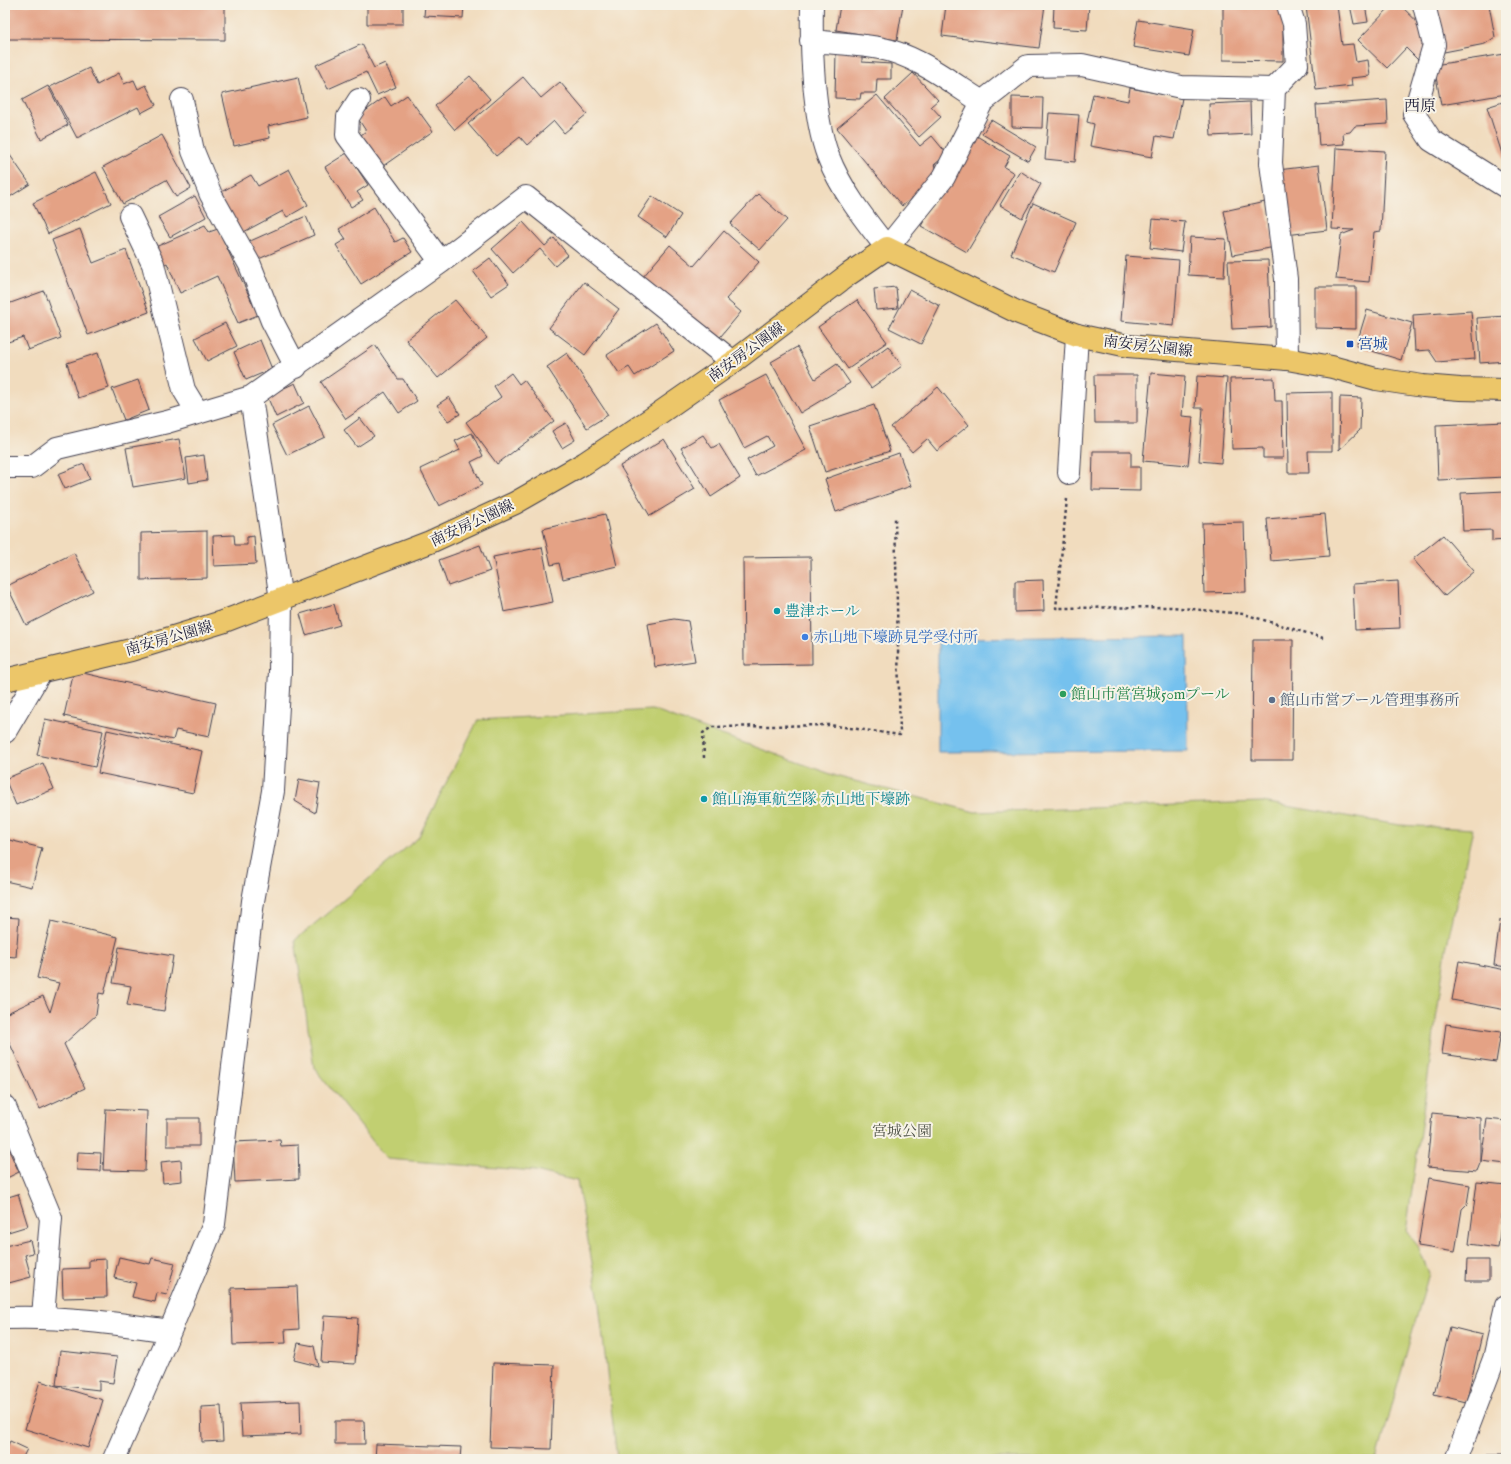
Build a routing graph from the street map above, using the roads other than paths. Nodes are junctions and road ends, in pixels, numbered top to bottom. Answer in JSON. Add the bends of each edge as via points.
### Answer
{"nodes":[{"id":1,"x":812,"y":5,"type":"edge"},
{"id":2,"x":1288,"y":5,"type":"edge"},
{"id":3,"x":1424,"y":5,"type":"edge"},
{"id":4,"x":811,"y":41,"type":"junction"},
{"id":5,"x":1274,"y":89,"type":"junction"},
{"id":6,"x":182,"y":100,"type":"dead end"},
{"id":7,"x":359,"y":100,"type":"dead end"},
{"id":8,"x":982,"y":102,"type":"junction"},
{"id":9,"x":1506,"y":187,"type":"edge"},
{"id":10,"x":130,"y":216,"type":"dead end"},
{"id":11,"x":887,"y":248,"type":"junction"},
{"id":12,"x":441,"y":262,"type":"junction"},
{"id":13,"x":1077,"y":335,"type":"junction"},
{"id":14,"x":1287,"y":359,"type":"junction"},
{"id":15,"x":734,"y":362,"type":"junction"},
{"id":16,"x":296,"y":366,"type":"junction"},
{"id":17,"x":1506,"y":390,"type":"edge"},
{"id":18,"x":251,"y":397,"type":"junction"},
{"id":19,"x":198,"y":413,"type":"junction"},
{"id":20,"x":5,"y":467,"type":"edge"},
{"id":21,"x":1069,"y":473,"type":"road end"},
{"id":22,"x":281,"y":600,"type":"junction"},
{"id":23,"x":40,"y":673,"type":"junction"},
{"id":24,"x":5,"y":680,"type":"edge"},
{"id":25,"x":5,"y":732,"type":"edge"},
{"id":26,"x":5,"y":1107,"type":"edge"},
{"id":27,"x":1506,"y":1306,"type":"edge"},
{"id":28,"x":43,"y":1317,"type":"junction"},
{"id":29,"x":5,"y":1318,"type":"edge"},
{"id":30,"x":170,"y":1330,"type":"junction"},
{"id":31,"x":114,"y":1459,"type":"edge"},
{"id":32,"x":1456,"y":1459,"type":"edge"}],
"edges":[{"from":1,"to":4,"type":"street"},
{"from":2,"to":5,"type":"street","via":[[1294,24],[1297,65]]},
{"from":3,"to":9,"type":"street","via":[[1434,45],[1414,114],[1431,140]]},
{"from":4,"to":8,"type":"street","via":[[879,48],[899,54],[917,62]]},
{"from":4,"to":11,"type":"street","via":[[817,98],[828,155],[844,188]]},
{"from":5,"to":8,"type":"street","via":[[1181,87],[1082,65],[1028,66]]},
{"from":5,"to":14,"type":"street","via":[[1271,163],[1286,279]]},
{"from":6,"to":16,"type":"street","via":[[193,151],[211,195],[250,266],[272,321]]},
{"from":7,"to":12,"type":"street","via":[[348,117],[347,135]]},
{"from":8,"to":11,"type":"street","via":[[944,177]]},
{"from":10,"to":19,"type":"street","via":[[153,264],[184,390]]},
{"from":11,"to":13,"type":"main road","name":"南安房公園線","via":[[1019,313]]},
{"from":11,"to":15,"type":"main road","name":"南安房公園線"},
{"from":12,"to":15,"type":"street","via":[[526,197]]},
{"from":12,"to":16,"type":"street"},
{"from":13,"to":14,"type":"main road","name":"南安房公園線","via":[[1128,346]]},
{"from":13,"to":21,"type":"street"},
{"from":14,"to":17,"type":"main road","name":"南安房公園線","via":[[1332,367],[1376,379],[1423,386]]},
{"from":15,"to":22,"type":"main road","name":"南安房公園線","via":[[585,463],[515,503],[430,542]]},
{"from":16,"to":18,"type":"street"},
{"from":18,"to":19,"type":"street"},
{"from":18,"to":22,"type":"street"},
{"from":19,"to":20,"type":"street","via":[[57,448],[32,467]]},
{"from":22,"to":23,"type":"main road","name":"南安房公園線","via":[[214,625],[131,650]]},
{"from":22,"to":30,"type":"street","via":[[280,672],[273,791],[253,901],[214,1224]]},
{"from":23,"to":24,"type":"main road","name":"南安房公園線"},
{"from":23,"to":25,"type":"street"},
{"from":26,"to":28,"type":"street","via":[[51,1218]]},
{"from":27,"to":32,"type":"street","via":[[1494,1359]]},
{"from":28,"to":29,"type":"street"},
{"from":28,"to":30,"type":"street"},
{"from":30,"to":31,"type":"street"}]}
